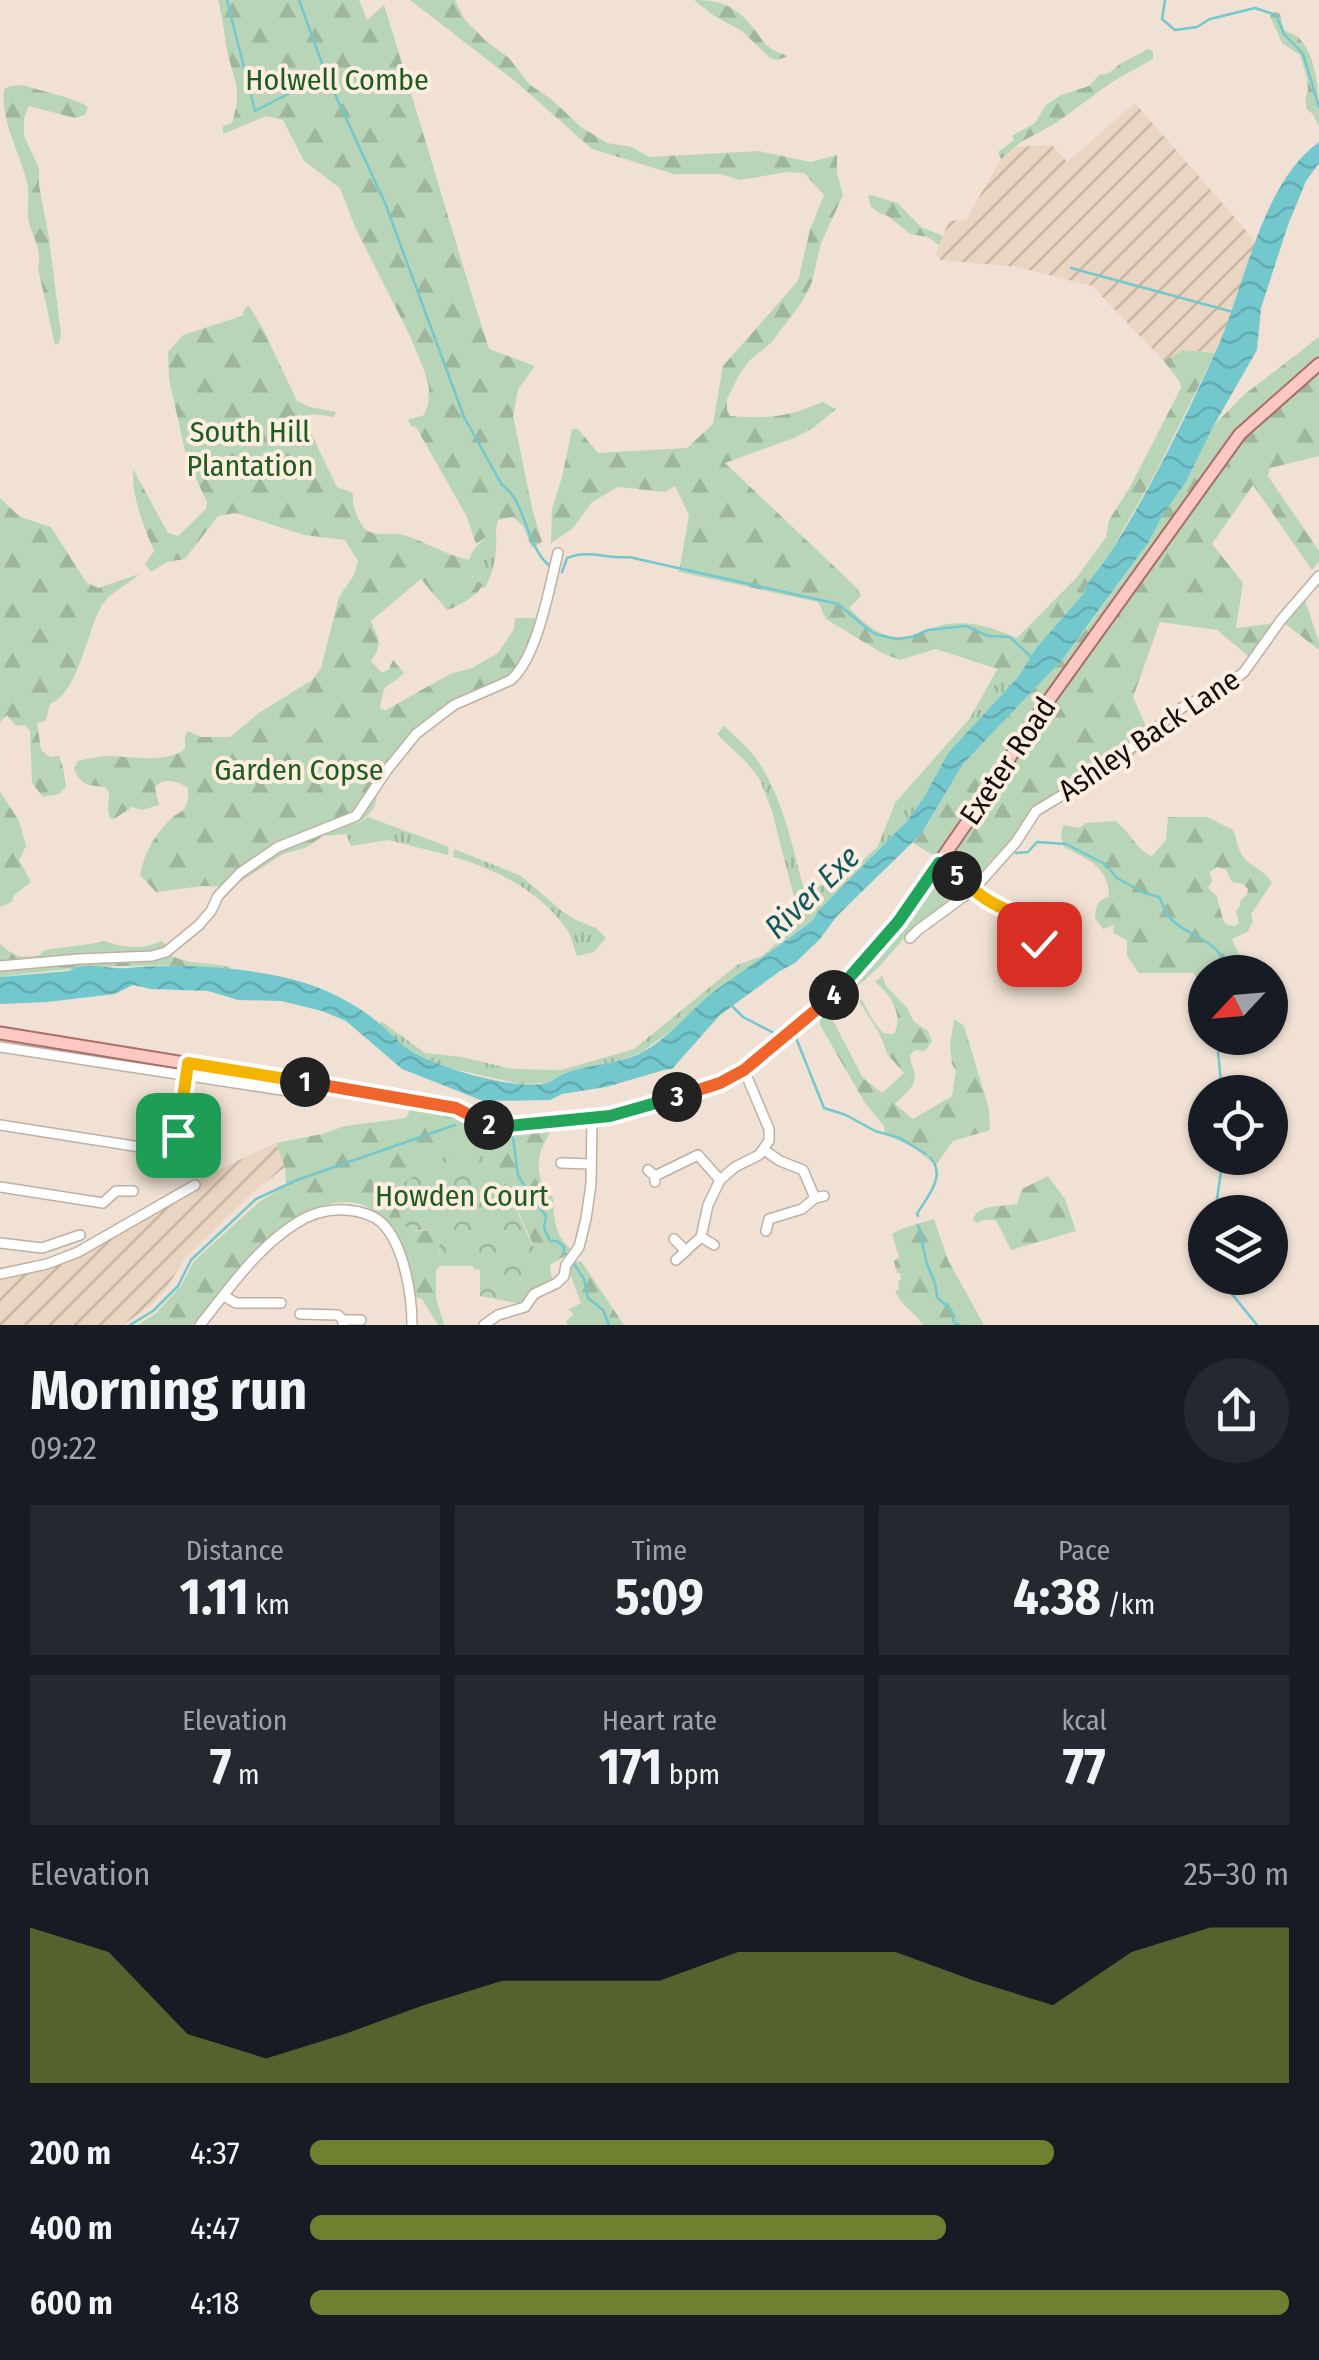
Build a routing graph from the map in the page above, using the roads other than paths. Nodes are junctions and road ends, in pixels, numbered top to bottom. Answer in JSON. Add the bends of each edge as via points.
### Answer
{"nodes":[{"id":1,"x":1319,"y":364,"type":"edge"},
{"id":2,"x":558,"y":554,"type":"dead end"},
{"id":3,"x":1319,"y":576,"type":"edge"},
{"id":4,"x":939,"y":863,"type":"junction"},
{"id":5,"x":974,"y":889,"type":"junction"},
{"id":6,"x":910,"y":938,"type":"dead end"},
{"id":7,"x":1043,"y":952,"type":"dead end"},
{"id":8,"x":0,"y":966,"type":"edge"},
{"id":9,"x":0,"y":1033,"type":"edge"},
{"id":10,"x":0,"y":1048,"type":"edge"},
{"id":11,"x":187,"y":1069,"type":"junction"},
{"id":12,"x":744,"y":1070,"type":"junction"},
{"id":13,"x":288,"y":1092,"type":"dead end"},
{"id":14,"x":592,"y":1119,"type":"junction"},
{"id":15,"x":0,"y":1125,"type":"edge"},
{"id":16,"x":764,"y":1150,"type":"junction"},
{"id":17,"x":560,"y":1162,"type":"dead end"},
{"id":18,"x":590,"y":1164,"type":"junction"},
{"id":19,"x":652,"y":1176,"type":"dead end"},
{"id":20,"x":720,"y":1180,"type":"junction"},
{"id":21,"x":195,"y":1185,"type":"dead end"},
{"id":22,"x":0,"y":1187,"type":"edge"},
{"id":23,"x":133,"y":1191,"type":"dead end"},
{"id":24,"x":179,"y":1194,"type":"junction"},
{"id":25,"x":186,"y":1205,"type":"dead end"},
{"id":26,"x":766,"y":1231,"type":"dead end"},
{"id":27,"x":80,"y":1235,"type":"dead end"},
{"id":28,"x":701,"y":1237,"type":"junction"},
{"id":29,"x":674,"y":1239,"type":"dead end"},
{"id":30,"x":0,"y":1243,"type":"edge"},
{"id":31,"x":714,"y":1246,"type":"dead end"},
{"id":32,"x":577,"y":1251,"type":"junction"},
{"id":33,"x":686,"y":1251,"type":"junction"},
{"id":34,"x":676,"y":1260,"type":"dead end"},
{"id":35,"x":589,"y":1261,"type":"dead end"},
{"id":36,"x":0,"y":1274,"type":"edge"},
{"id":37,"x":224,"y":1296,"type":"junction"},
{"id":38,"x":282,"y":1303,"type":"dead end"},
{"id":39,"x":300,"y":1314,"type":"dead end"},
{"id":40,"x":360,"y":1320,"type":"dead end"},
{"id":41,"x":343,"y":1322,"type":"edge"},
{"id":42,"x":200,"y":1325,"type":"edge"},
{"id":43,"x":412,"y":1325,"type":"edge"},
{"id":44,"x":484,"y":1325,"type":"edge"}],
"edges":[{"from":1,"to":4,"type":"main road","name":"Exeter Road","via":[[1240,434]]},
{"from":2,"to":8,"type":"street","via":[[525,664],[512,680],[454,705],[416,734],[356,816],[278,846],[240,873],[199,925],[166,952]]},
{"from":3,"to":5,"type":"street","name":"Ashley Back Lane","via":[[1244,672],[1036,811]]},
{"from":4,"to":5,"type":"street"},
{"from":4,"to":12,"type":"main road","name":"Exeter Road","via":[[842,987]]},
{"from":5,"to":6,"type":"street"},
{"from":5,"to":7,"type":"street","via":[[1021,918]]},
{"from":9,"to":11,"type":"main road"},
{"from":10,"to":11,"type":"street"},
{"from":11,"to":13,"type":"street"},
{"from":11,"to":14,"type":"main road","name":"Exeter Road","via":[[436,1104],[494,1126]]},
{"from":11,"to":15,"type":"street","via":[[177,1143],[170,1149]]},
{"from":12,"to":14,"type":"main road","name":"Exeter Road","via":[[706,1088]]},
{"from":12,"to":16,"type":"street","via":[[769,1128]]},
{"from":14,"to":18,"type":"street"},
{"from":16,"to":20,"type":"street"},
{"from":16,"to":26,"type":"street","via":[[803,1170],[820,1198],[765,1216]]},
{"from":17,"to":18,"type":"street"},
{"from":18,"to":32,"type":"street"},
{"from":19,"to":20,"type":"street","via":[[699,1151]]},
{"from":20,"to":28,"type":"street"},
{"from":21,"to":24,"type":"street"},
{"from":22,"to":23,"type":"street","via":[[105,1206],[116,1191]]},
{"from":24,"to":25,"type":"street"},
{"from":24,"to":36,"type":"street","via":[[78,1252]]},
{"from":27,"to":30,"type":"street","via":[[42,1248]]},
{"from":28,"to":31,"type":"street"},
{"from":28,"to":33,"type":"street"},
{"from":29,"to":33,"type":"street"},
{"from":32,"to":35,"type":"street"},
{"from":32,"to":44,"type":"street","via":[[561,1280],[534,1294],[526,1307]]},
{"from":33,"to":34,"type":"street"},
{"from":37,"to":38,"type":"street","via":[[236,1303]]},
{"from":37,"to":42,"type":"street"},
{"from":37,"to":43,"type":"street","via":[[291,1226],[322,1212],[351,1210],[388,1232],[408,1280]]},
{"from":39,"to":41,"type":"street","via":[[338,1315]]},
{"from":40,"to":41,"type":"street"}]}
